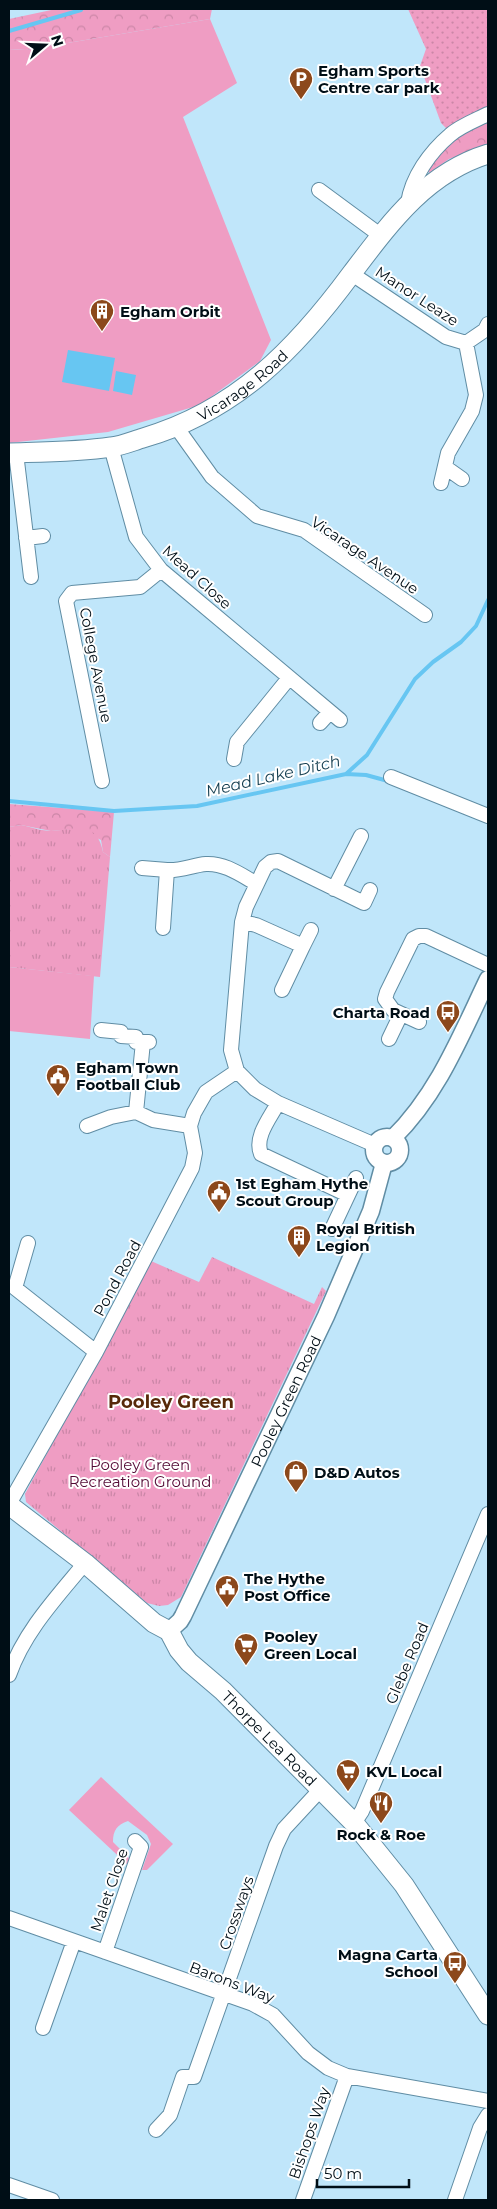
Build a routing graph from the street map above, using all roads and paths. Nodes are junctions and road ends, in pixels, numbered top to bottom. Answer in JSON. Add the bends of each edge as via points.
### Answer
{"nodes":[{"id":1,"x":488,"y":114,"type":"edge"},
{"id":2,"x":488,"y":154,"type":"edge"},
{"id":3,"x":319,"y":190,"type":"dead end"},
{"id":4,"x":408,"y":203,"type":"junction"},
{"id":5,"x":380,"y":235,"type":"junction"},
{"id":6,"x":352,"y":274,"type":"junction"},
{"id":7,"x":488,"y":324,"type":"edge"},
{"id":8,"x":466,"y":343,"type":"junction"},
{"id":9,"x":177,"y":428,"type":"junction"},
{"id":10,"x":112,"y":447,"type":"junction"},
{"id":11,"x":12,"y":453,"type":"edge"},
{"id":12,"x":445,"y":468,"type":"junction"},
{"id":13,"x":462,"y":478,"type":"dead end"},
{"id":14,"x":441,"y":483,"type":"dead end"},
{"id":15,"x":43,"y":536,"type":"dead end"},
{"id":16,"x":26,"y":538,"type":"junction"},
{"id":17,"x":161,"y":570,"type":"junction"},
{"id":18,"x":30,"y":577,"type":"dead end"},
{"id":19,"x":425,"y":615,"type":"dead end"},
{"id":20,"x":289,"y":678,"type":"junction"},
{"id":21,"x":320,"y":724,"type":"dead end"},
{"id":22,"x":234,"y":758,"type":"dead end"},
{"id":23,"x":391,"y":778,"type":"dead end"},
{"id":24,"x":102,"y":781,"type":"dead end"},
{"id":25,"x":488,"y":816,"type":"edge"},
{"id":26,"x":361,"y":836,"type":"dead end"},
{"id":27,"x":142,"y":868,"type":"dead end"},
{"id":28,"x":167,"y":870,"type":"junction"},
{"id":29,"x":257,"y":884,"type":"junction"},
{"id":30,"x":334,"y":889,"type":"junction"},
{"id":31,"x":370,"y":890,"type":"dead end"},
{"id":32,"x":242,"y":922,"type":"junction"},
{"id":33,"x":163,"y":928,"type":"dead end"},
{"id":34,"x":311,"y":930,"type":"dead end"},
{"id":35,"x":303,"y":946,"type":"junction"},
{"id":36,"x":488,"y":965,"type":"edge"},
{"id":37,"x":488,"y":979,"type":"edge"},
{"id":38,"x":282,"y":990,"type":"dead end"},
{"id":39,"x":401,"y":1014,"type":"junction"},
{"id":40,"x":419,"y":1022,"type":"dead end"},
{"id":41,"x":102,"y":1030,"type":"dead end"},
{"id":42,"x":389,"y":1039,"type":"dead end"},
{"id":43,"x":237,"y":1071,"type":"junction"},
{"id":44,"x":278,"y":1103,"type":"junction"},
{"id":45,"x":136,"y":1112,"type":"junction"},
{"id":46,"x":87,"y":1126,"type":"dead end"},
{"id":47,"x":190,"y":1126,"type":"junction"},
{"id":48,"x":393,"y":1138,"type":"junction"},
{"id":49,"x":375,"y":1145,"type":"junction"},
{"id":50,"x":384,"y":1163,"type":"junction"},
{"id":51,"x":356,"y":1178,"type":"dead end"},
{"id":52,"x":348,"y":1196,"type":"junction"},
{"id":53,"x":332,"y":1229,"type":"dead end"},
{"id":54,"x":28,"y":1243,"type":"dead end"},
{"id":55,"x":96,"y":1352,"type":"junction"},
{"id":56,"x":9,"y":1505,"type":"edge"},
{"id":57,"x":488,"y":1514,"type":"edge"},
{"id":58,"x":85,"y":1563,"type":"junction"},
{"id":59,"x":169,"y":1631,"type":"junction"},
{"id":60,"x":10,"y":1671,"type":"edge"},
{"id":61,"x":321,"y":1790,"type":"junction"},
{"id":62,"x":354,"y":1823,"type":"junction"},
{"id":63,"x":135,"y":1841,"type":"dead end"},
{"id":64,"x":9,"y":1918,"type":"edge"},
{"id":65,"x":74,"y":1941,"type":"junction"},
{"id":66,"x":105,"y":1952,"type":"junction"},
{"id":67,"x":225,"y":1994,"type":"junction"},
{"id":68,"x":488,"y":2015,"type":"edge"},
{"id":69,"x":43,"y":2028,"type":"dead end"},
{"id":70,"x":346,"y":2076,"type":"junction"},
{"id":71,"x":488,"y":2101,"type":"edge"},
{"id":72,"x":488,"y":2115,"type":"edge"},
{"id":73,"x":156,"y":2130,"type":"dead end"},
{"id":74,"x":9,"y":2185,"type":"edge"},
{"id":75,"x":52,"y":2200,"type":"edge"},
{"id":76,"x":303,"y":2200,"type":"edge"},
{"id":77,"x":455,"y":2200,"type":"edge"}],
"edges":[{"from":1,"to":4,"type":"street","name":"Vicarage Road","via":[[451,134],[410,186]]},
{"from":2,"to":4,"type":"main road","name":"Vicarage Road","via":[[448,172]]},
{"from":3,"to":5,"type":"street","via":[[335,193]]},
{"from":4,"to":5,"type":"main road","name":"Vicarage Road"},
{"from":5,"to":6,"type":"main road","name":"Vicarage Road"},
{"from":6,"to":8,"type":"street","name":"Manor Leaze","via":[[446,337]]},
{"from":6,"to":9,"type":"main road","name":"Vicarage Road","via":[[313,324],[267,370],[233,397]]},
{"from":7,"to":8,"type":"street","name":"Manor Leaze","via":[[485,330]]},
{"from":8,"to":12,"type":"street","name":"Manor Leaze","via":[[476,395],[472,411],[448,453]]},
{"from":9,"to":10,"type":"main road","name":"Vicarage Road"},
{"from":9,"to":19,"type":"street","name":"Vicarage Avenue","via":[[212,477],[257,516],[304,530]]},
{"from":10,"to":11,"type":"main road","name":"Vicarage Road"},
{"from":10,"to":17,"type":"street","name":"Mead Close","via":[[136,537]]},
{"from":11,"to":16,"type":"street"},
{"from":12,"to":13,"type":"street"},
{"from":12,"to":14,"type":"street","name":"Manor Leaze"},
{"from":15,"to":16,"type":"street"},
{"from":16,"to":18,"type":"street"},
{"from":17,"to":20,"type":"street","name":"Mead Close"},
{"from":17,"to":24,"type":"street","name":"College Avenue","via":[[140,587],[72,593],[66,601]]},
{"from":20,"to":21,"type":"street","name":"Mead Close","via":[[335,716]]},
{"from":20,"to":22,"type":"street","via":[[237,742]]},
{"from":23,"to":25,"type":"street"},
{"from":26,"to":30,"type":"street"},
{"from":27,"to":28,"type":"street"},
{"from":28,"to":29,"type":"street","via":[[218,864]]},
{"from":28,"to":33,"type":"street"},
{"from":29,"to":30,"type":"street","via":[[265,867],[278,861]]},
{"from":29,"to":32,"type":"street"},
{"from":30,"to":31,"type":"street","via":[[364,902]]},
{"from":32,"to":35,"type":"street"},
{"from":32,"to":43,"type":"street","via":[[231,1050]]},
{"from":34,"to":35,"type":"street"},
{"from":35,"to":38,"type":"street"},
{"from":36,"to":39,"type":"street","via":[[426,936],[413,939],[385,999]]},
{"from":37,"to":48,"type":"street","via":[[435,1085],[417,1113]]},
{"from":39,"to":40,"type":"street"},
{"from":39,"to":42,"type":"street"},
{"from":41,"to":45,"type":"street","via":[[121,1032],[121,1036],[136,1037],[136,1042],[147,1042]]},
{"from":43,"to":44,"type":"street","via":[[255,1089]]},
{"from":43,"to":47,"type":"street","via":[[206,1092]]},
{"from":44,"to":49,"type":"street"},
{"from":44,"to":52,"type":"street","via":[[260,1138],[261,1154]]},
{"from":45,"to":46,"type":"street"},
{"from":45,"to":47,"type":"street","via":[[153,1120]]},
{"from":47,"to":55,"type":"street","name":"Pond Road","via":[[195,1153],[192,1168]]},
{"from":48,"to":49,"type":"street","via":[[382,1137]]},
{"from":48,"to":50,"type":"street","via":[[399,1145],[400,1154],[393,1162]]},
{"from":49,"to":50,"type":"street","via":[[374,1155]]},
{"from":50,"to":59,"type":"street","name":"Pooley Green Road","via":[[371,1211],[326,1316],[183,1616]]},
{"from":51,"to":52,"type":"street"},
{"from":52,"to":53,"type":"street"},
{"from":54,"to":55,"type":"street","via":[[15,1288]]},
{"from":55,"to":56,"type":"street","name":"Pond Road"},
{"from":56,"to":58,"type":"main road","name":"Thorpe Lea Road"},
{"from":57,"to":62,"type":"street","name":"Glebe Road","via":[[362,1812]]},
{"from":58,"to":59,"type":"main road","name":"Thorpe Lea Road","via":[[154,1623]]},
{"from":58,"to":60,"type":"street","via":[[26,1637]]},
{"from":59,"to":61,"type":"main road","name":"Thorpe Lea Road","via":[[189,1662],[224,1691]]},
{"from":61,"to":62,"type":"main road","name":"Thorpe Lea Road"},
{"from":61,"to":67,"type":"street","name":"Crossways","via":[[284,1829]]},
{"from":62,"to":68,"type":"main road","name":"Thorpe Lea Road","via":[[404,1885]]},
{"from":63,"to":66,"type":"street","name":"Malet Close","via":[[142,1847]]},
{"from":64,"to":65,"type":"street","name":"Barons Way"},
{"from":65,"to":66,"type":"street","name":"Barons Way"},
{"from":65,"to":69,"type":"street"},
{"from":66,"to":67,"type":"street","name":"Barons Way"},
{"from":67,"to":70,"type":"street","name":"Barons Way","via":[[273,2015],[308,2053]]},
{"from":67,"to":73,"type":"street","name":"Crossways","via":[[194,2077],[184,2077],[170,2114]]},
{"from":70,"to":71,"type":"street","name":"Barons Way"},
{"from":70,"to":76,"type":"street","name":"Bishops Way"},
{"from":72,"to":77,"type":"street","via":[[480,2128]]},
{"from":74,"to":75,"type":"street"}]}
